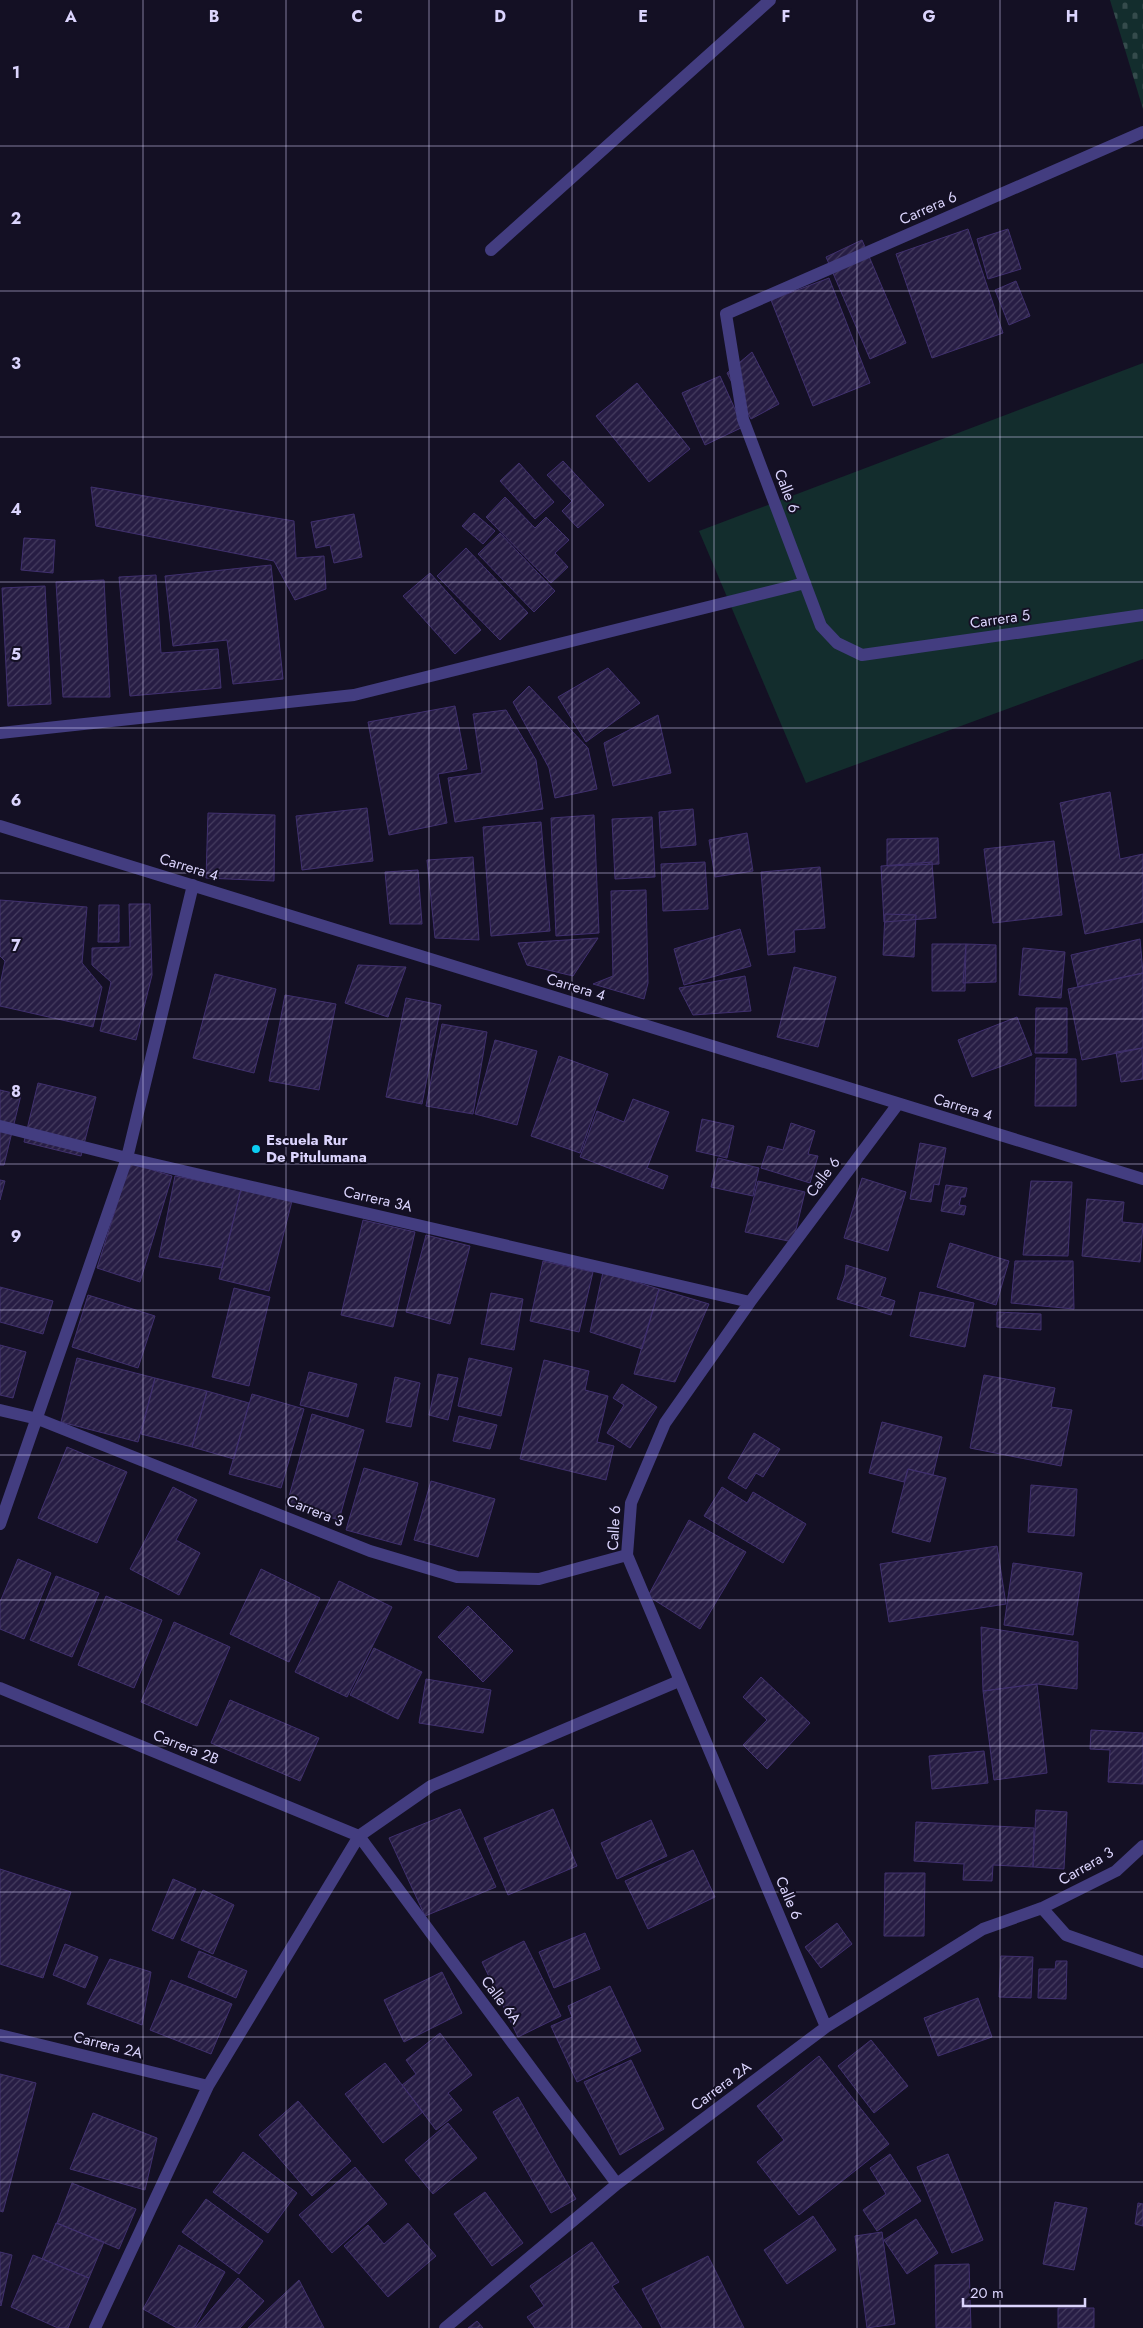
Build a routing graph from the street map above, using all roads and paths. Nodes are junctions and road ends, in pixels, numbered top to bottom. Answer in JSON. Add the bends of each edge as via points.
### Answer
{"nodes":[{"id":1,"x":770,"y":0,"type":"edge"},
{"id":2,"x":1143,"y":132,"type":"edge"},
{"id":3,"x":491,"y":250,"type":"dead end"},
{"id":4,"x":726,"y":314,"type":"joint"},
{"id":5,"x":804,"y":584,"type":"junction"},
{"id":6,"x":1143,"y":616,"type":"edge"},
{"id":7,"x":862,"y":655,"type":"joint"},
{"id":8,"x":0,"y":733,"type":"edge"},
{"id":9,"x":0,"y":826,"type":"edge"},
{"id":10,"x":194,"y":885,"type":"junction"},
{"id":11,"x":898,"y":1104,"type":"junction"},
{"id":12,"x":0,"y":1126,"type":"edge"},
{"id":13,"x":127,"y":1158,"type":"junction"},
{"id":14,"x":1143,"y":1179,"type":"edge"},
{"id":15,"x":750,"y":1302,"type":"junction"},
{"id":16,"x":0,"y":1410,"type":"edge"},
{"id":17,"x":38,"y":1419,"type":"junction"},
{"id":18,"x":0,"y":1524,"type":"edge"},
{"id":19,"x":627,"y":1555,"type":"junction"},
{"id":20,"x":679,"y":1681,"type":"junction"},
{"id":21,"x":0,"y":1688,"type":"edge"},
{"id":22,"x":359,"y":1836,"type":"junction"},
{"id":23,"x":1143,"y":1846,"type":"edge"},
{"id":24,"x":1042,"y":1908,"type":"junction"},
{"id":25,"x":1143,"y":1962,"type":"edge"},
{"id":26,"x":826,"y":2027,"type":"junction"},
{"id":27,"x":0,"y":2035,"type":"edge"},
{"id":28,"x":208,"y":2086,"type":"junction"},
{"id":29,"x":617,"y":2184,"type":"junction"},
{"id":30,"x":95,"y":2328,"type":"edge"},
{"id":31,"x":445,"y":2328,"type":"edge"}],
"edges":[{"from":1,"to":3,"type":"street"},
{"from":2,"to":4,"type":"street","name":"Carrera 6"},
{"from":4,"to":5,"type":"street","name":"Calle 6","via":[[743,419]]},
{"from":5,"to":7,"type":"street","name":"Calle 6","via":[[821,626],[837,644]]},
{"from":5,"to":8,"type":"street","via":[[354,695]]},
{"from":6,"to":7,"type":"street","name":"Carrera 5"},
{"from":9,"to":10,"type":"street","name":"Carrera 4"},
{"from":10,"to":11,"type":"street","name":"Carrera 4"},
{"from":10,"to":13,"type":"street"},
{"from":11,"to":14,"type":"street","name":"Carrera 4"},
{"from":11,"to":15,"type":"street","name":"Calle 6"},
{"from":12,"to":13,"type":"street","name":"Carrera 3A"},
{"from":13,"to":15,"type":"street","name":"Carrera 3A"},
{"from":13,"to":17,"type":"street"},
{"from":15,"to":19,"type":"street","name":"Calle 6","via":[[665,1422],[631,1502]]},
{"from":16,"to":17,"type":"street","name":"Carrera 3"},
{"from":17,"to":18,"type":"street"},
{"from":17,"to":19,"type":"street","name":"Carrera 3","via":[[370,1551],[457,1577],[539,1579]]},
{"from":19,"to":20,"type":"street","name":"Calle 6"},
{"from":20,"to":22,"type":"street","via":[[432,1786]]},
{"from":20,"to":26,"type":"street","name":"Calle 6"},
{"from":21,"to":22,"type":"street","name":"Carrera 2B"},
{"from":22,"to":28,"type":"street"},
{"from":22,"to":29,"type":"street","name":"Calle 6A"},
{"from":23,"to":24,"type":"street","name":"Carrera 3","via":[[1116,1871]]},
{"from":24,"to":25,"type":"street","via":[[1066,1935]]},
{"from":24,"to":26,"type":"street","name":"Carrera 2A","via":[[983,1929]]},
{"from":26,"to":29,"type":"street","name":"Carrera 2A"},
{"from":27,"to":28,"type":"street","name":"Carrera 2A"},
{"from":28,"to":30,"type":"street"},
{"from":29,"to":31,"type":"street","name":"Carrera 2A"}]}
